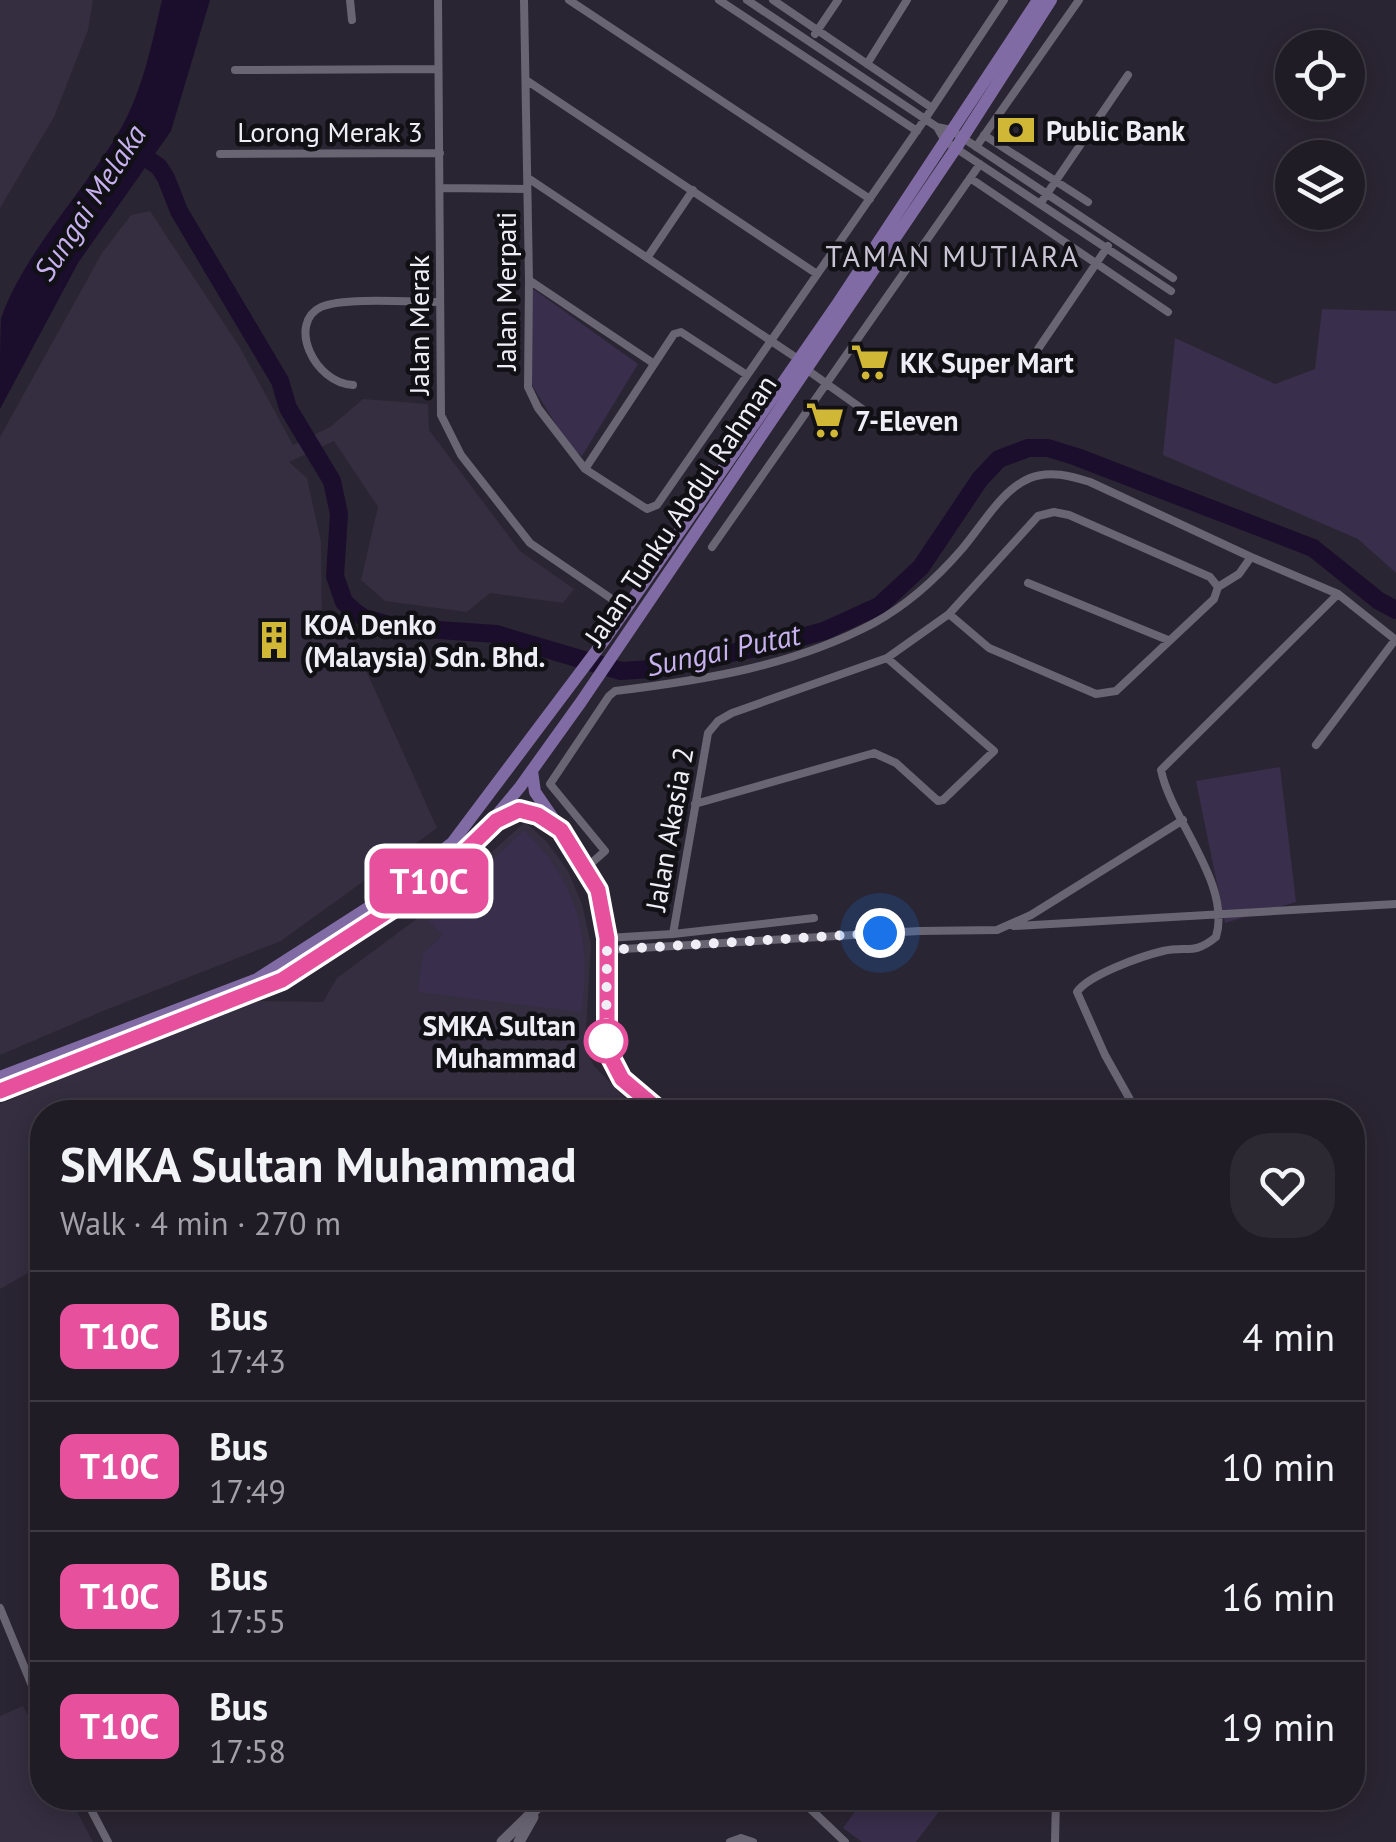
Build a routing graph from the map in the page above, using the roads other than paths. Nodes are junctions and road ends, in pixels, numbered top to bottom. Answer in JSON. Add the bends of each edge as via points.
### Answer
{"nodes":[{"id":1,"x":350,"y":0,"type":"edge"},
{"id":2,"x":438,"y":0,"type":"edge"},
{"id":3,"x":524,"y":0,"type":"edge"},
{"id":4,"x":569,"y":0,"type":"edge"},
{"id":5,"x":719,"y":0,"type":"edge"},
{"id":6,"x":747,"y":0,"type":"edge"},
{"id":7,"x":773,"y":0,"type":"edge"},
{"id":8,"x":838,"y":0,"type":"edge"},
{"id":9,"x":908,"y":0,"type":"edge"},
{"id":10,"x":1004,"y":0,"type":"edge"},
{"id":11,"x":1038,"y":0,"type":"edge"},
{"id":12,"x":1051,"y":0,"type":"edge"},
{"id":13,"x":1078,"y":0,"type":"edge"},
{"id":14,"x":759,"y":8,"type":"junction"},
{"id":15,"x":352,"y":20,"type":"dead end"},
{"id":16,"x":750,"y":20,"type":"junction"},
{"id":17,"x":818,"y":30,"type":"junction"},
{"id":18,"x":810,"y":42,"type":"junction"},
{"id":19,"x":867,"y":64,"type":"junction"},
{"id":20,"x":438,"y":68,"type":"junction"},
{"id":21,"x":234,"y":70,"type":"dead end"},
{"id":22,"x":1128,"y":75,"type":"dead end"},
{"id":23,"x":526,"y":80,"type":"junction"},
{"id":24,"x":932,"y":108,"type":"junction"},
{"id":25,"x":926,"y":119,"type":"junction"},
{"id":26,"x":917,"y":131,"type":"junction"},
{"id":27,"x":984,"y":135,"type":"junction"},
{"id":28,"x":950,"y":137,"type":"junction"},
{"id":29,"x":976,"y":147,"type":"junction"},
{"id":30,"x":440,"y":153,"type":"junction"},
{"id":31,"x":220,"y":154,"type":"dead end"},
{"id":32,"x":980,"y":164,"type":"junction"},
{"id":33,"x":528,"y":178,"type":"junction"},
{"id":34,"x":970,"y":178,"type":"junction"},
{"id":35,"x":1056,"y":181,"type":"junction"},
{"id":36,"x":442,"y":188,"type":"junction"},
{"id":37,"x":528,"y":189,"type":"junction"},
{"id":38,"x":693,"y":190,"type":"junction"},
{"id":39,"x":1047,"y":194,"type":"junction"},
{"id":40,"x":870,"y":199,"type":"junction"},
{"id":41,"x":1088,"y":202,"type":"dead end"},
{"id":42,"x":1040,"y":204,"type":"junction"},
{"id":43,"x":1114,"y":238,"type":"junction"},
{"id":44,"x":1107,"y":248,"type":"junction"},
{"id":45,"x":647,"y":258,"type":"junction"},
{"id":46,"x":1097,"y":263,"type":"junction"},
{"id":47,"x":817,"y":274,"type":"junction"},
{"id":48,"x":1172,"y":278,"type":"dead end"},
{"id":49,"x":529,"y":280,"type":"junction"},
{"id":50,"x":1171,"y":291,"type":"dead end"},
{"id":51,"x":438,"y":302,"type":"junction"},
{"id":52,"x":1168,"y":312,"type":"dead end"},
{"id":53,"x":772,"y":340,"type":"junction"},
{"id":54,"x":1037,"y":360,"type":"dead end"},
{"id":55,"x":653,"y":363,"type":"junction"},
{"id":56,"x":802,"y":364,"type":"junction"},
{"id":57,"x":747,"y":375,"type":"junction"},
{"id":58,"x":352,"y":385,"type":"dead end"},
{"id":59,"x":828,"y":385,"type":"junction"},
{"id":60,"x":865,"y":410,"type":"dead end"},
{"id":61,"x":585,"y":469,"type":"junction"},
{"id":62,"x":712,"y":547,"type":"dead end"},
{"id":63,"x":1251,"y":558,"type":"junction"},
{"id":64,"x":1028,"y":583,"type":"dead end"},
{"id":65,"x":1218,"y":587,"type":"junction"},
{"id":66,"x":1338,"y":594,"type":"junction"},
{"id":67,"x":625,"y":608,"type":"junction"},
{"id":68,"x":948,"y":614,"type":"junction"},
{"id":69,"x":1168,"y":640,"type":"junction"},
{"id":70,"x":1395,"y":640,"type":"edge"},
{"id":71,"x":610,"y":646,"type":"junction"},
{"id":72,"x":886,"y":658,"type":"junction"},
{"id":73,"x":566,"y":692,"type":"junction"},
{"id":74,"x":581,"y":702,"type":"junction"},
{"id":75,"x":595,"y":715,"type":"junction"},
{"id":76,"x":1316,"y":746,"type":"dead end"},
{"id":77,"x":533,"y":769,"type":"junction"},
{"id":78,"x":520,"y":787,"type":"junction"},
{"id":79,"x":695,"y":804,"type":"junction"},
{"id":80,"x":1183,"y":820,"type":"junction"},
{"id":81,"x":561,"y":830,"type":"junction"},
{"id":82,"x":474,"y":842,"type":"junction"},
{"id":83,"x":444,"y":849,"type":"junction"},
{"id":84,"x":586,"y":867,"type":"junction"},
{"id":85,"x":1396,"y":904,"type":"edge"},
{"id":86,"x":1218,"y":914,"type":"junction"},
{"id":87,"x":814,"y":918,"type":"dead end"},
{"id":88,"x":1009,"y":926,"type":"junction"},
{"id":89,"x":673,"y":934,"type":"junction"},
{"id":90,"x":607,"y":944,"type":"junction"},
{"id":91,"x":0,"y":1077,"type":"edge"},
{"id":92,"x":0,"y":1091,"type":"edge"},
{"id":93,"x":647,"y":1100,"type":"edge"},
{"id":94,"x":1130,"y":1100,"type":"edge"},
{"id":95,"x":0,"y":1608,"type":"edge"},
{"id":96,"x":12,"y":1635,"type":"junction"},
{"id":97,"x":0,"y":1641,"type":"edge"},
{"id":98,"x":30,"y":1676,"type":"edge"},
{"id":99,"x":91,"y":1810,"type":"edge"},
{"id":100,"x":534,"y":1810,"type":"edge"},
{"id":101,"x":538,"y":1810,"type":"edge"},
{"id":102,"x":811,"y":1810,"type":"edge"},
{"id":103,"x":1056,"y":1810,"type":"edge"},
{"id":104,"x":108,"y":1842,"type":"edge"},
{"id":105,"x":502,"y":1842,"type":"edge"},
{"id":106,"x":519,"y":1842,"type":"edge"},
{"id":107,"x":730,"y":1842,"type":"edge"},
{"id":108,"x":752,"y":1842,"type":"edge"},
{"id":109,"x":845,"y":1842,"type":"edge"},
{"id":110,"x":1056,"y":1842,"type":"edge"}],
"edges":[{"from":1,"to":15,"type":"street"},
{"from":2,"to":20,"type":"street","name":"Jalan Merak"},
{"from":3,"to":23,"type":"street","name":"Jalan Merpati"},
{"from":4,"to":40,"type":"street"},
{"from":5,"to":16,"type":"street"},
{"from":6,"to":14,"type":"street"},
{"from":7,"to":17,"type":"street"},
{"from":8,"to":17,"type":"street"},
{"from":9,"to":19,"type":"street"},
{"from":10,"to":24,"type":"street"},
{"from":11,"to":28,"type":"main road","name":"Jalan Tunku Abdul Rahman"},
{"from":12,"to":28,"type":"main road","name":"Jalan Tunku Abdul Rahman"},
{"from":13,"to":27,"type":"street"},
{"from":14,"to":16,"type":"street"},
{"from":14,"to":18,"type":"street"},
{"from":16,"to":26,"type":"street"},
{"from":17,"to":18,"type":"street"},
{"from":17,"to":19,"type":"street"},
{"from":18,"to":25,"type":"street"},
{"from":19,"to":24,"type":"street"},
{"from":20,"to":21,"type":"street"},
{"from":20,"to":30,"type":"street","name":"Jalan Merak"},
{"from":22,"to":35,"type":"street"},
{"from":23,"to":33,"type":"street","name":"Jalan Merpati"},
{"from":23,"to":38,"type":"street"},
{"from":24,"to":25,"type":"street"},
{"from":25,"to":26,"type":"street"},
{"from":25,"to":28,"type":"street"},
{"from":26,"to":40,"type":"street"},
{"from":27,"to":29,"type":"street"},
{"from":27,"to":35,"type":"street"},
{"from":28,"to":29,"type":"street"},
{"from":28,"to":32,"type":"street"},
{"from":28,"to":56,"type":"main road","name":"Jalan Tunku Abdul Rahman"},
{"from":29,"to":39,"type":"street"},
{"from":30,"to":31,"type":"street","name":"Lorong Merak 3"},
{"from":30,"to":36,"type":"street","name":"Jalan Merak"},
{"from":32,"to":34,"type":"street"},
{"from":32,"to":42,"type":"street"},
{"from":33,"to":37,"type":"street","name":"Jalan Merpati"},
{"from":33,"to":45,"type":"street"},
{"from":34,"to":46,"type":"street"},
{"from":34,"to":59,"type":"street"},
{"from":35,"to":39,"type":"street"},
{"from":35,"to":41,"type":"street"},
{"from":36,"to":37,"type":"street"},
{"from":36,"to":51,"type":"street","name":"Jalan Merak"},
{"from":37,"to":49,"type":"street","name":"Jalan Merpati"},
{"from":38,"to":45,"type":"street"},
{"from":38,"to":47,"type":"street"},
{"from":39,"to":42,"type":"street"},
{"from":39,"to":43,"type":"street"},
{"from":40,"to":47,"type":"street"},
{"from":42,"to":44,"type":"street"},
{"from":43,"to":44,"type":"street"},
{"from":43,"to":48,"type":"street"},
{"from":44,"to":46,"type":"street"},
{"from":44,"to":50,"type":"street"},
{"from":45,"to":53,"type":"street"},
{"from":46,"to":52,"type":"street"},
{"from":46,"to":54,"type":"street"},
{"from":47,"to":53,"type":"street"},
{"from":49,"to":55,"type":"street"},
{"from":49,"to":61,"type":"street","name":"Jalan Merpati","via":[[528,387]]},
{"from":51,"to":58,"type":"street","via":[[321,307],[308,324],[309,348],[321,372]]},
{"from":51,"to":67,"type":"street","name":"Jalan Merak","via":[[441,415],[461,455],[530,543]]},
{"from":53,"to":56,"type":"street"},
{"from":53,"to":57,"type":"street"},
{"from":55,"to":57,"type":"street","via":[[681,332]]},
{"from":55,"to":61,"type":"street"},
{"from":56,"to":59,"type":"street"},
{"from":56,"to":67,"type":"main road","name":"Jalan Tunku Abdul Rahman"},
{"from":56,"to":71,"type":"main road","name":"Jalan Tunku Abdul Rahman"},
{"from":57,"to":61,"type":"street","name":"Jalan Merpati","via":[[657,504],[642,509]]},
{"from":59,"to":60,"type":"street"},
{"from":59,"to":62,"type":"street"},
{"from":63,"to":65,"type":"street"},
{"from":63,"to":66,"type":"street"},
{"from":63,"to":75,"type":"street","via":[[1090,482],[1038,476],[1011,490],[934,580],[876,622],[812,651],[722,677],[615,691]]},
{"from":64,"to":69,"type":"street"},
{"from":65,"to":68,"type":"street","via":[[1210,577],[1054,512],[1038,516]]},
{"from":65,"to":69,"type":"street"},
{"from":66,"to":70,"type":"street"},
{"from":66,"to":80,"type":"street","via":[[1165,764],[1162,775]]},
{"from":67,"to":71,"type":"main road","name":"Jalan Tunku Abdul Rahman"},
{"from":68,"to":69,"type":"street","via":[[989,648],[1096,694],[1116,691]]},
{"from":68,"to":72,"type":"street"},
{"from":70,"to":76,"type":"street"},
{"from":71,"to":73,"type":"main road","name":"Jalan Tunku Abdul Rahman"},
{"from":71,"to":74,"type":"main road","name":"Jalan Tunku Abdul Rahman"},
{"from":72,"to":79,"type":"street","name":"Jalan Akasia 2","via":[[718,721],[708,732]]},
{"from":72,"to":79,"type":"street","via":[[994,751],[943,800],[874,753]]},
{"from":73,"to":78,"type":"main road","via":[[522,764]]},
{"from":73,"to":83,"type":"main road","name":"Jalan Tunku Abdul Rahman"},
{"from":74,"to":75,"type":"street"},
{"from":74,"to":77,"type":"main road","name":"Jalan Tunku Abdul Rahman"},
{"from":75,"to":84,"type":"street","via":[[550,784],[605,851]]},
{"from":77,"to":78,"type":"main road","name":"Jalan Tunku Abdul Rahman"},
{"from":77,"to":81,"type":"main road","via":[[535,792]]},
{"from":78,"to":81,"type":"main road"},
{"from":78,"to":82,"type":"main road","name":"Jalan Tunku Abdul Rahman"},
{"from":78,"to":83,"type":"main road","via":[[502,794]]},
{"from":79,"to":89,"type":"street","name":"Jalan Akasia 2"},
{"from":80,"to":86,"type":"street"},
{"from":80,"to":88,"type":"street"},
{"from":81,"to":82,"type":"main road","via":[[519,810]]},
{"from":81,"to":84,"type":"main road"},
{"from":82,"to":92,"type":"main road","name":"Jalan Tunku Abdul Rahman","via":[[393,908],[282,980]]},
{"from":83,"to":91,"type":"main road","name":"Jalan Tunku Abdul Rahman","via":[[257,979]]},
{"from":84,"to":90,"type":"main road","via":[[602,900]]},
{"from":85,"to":86,"type":"street"},
{"from":86,"to":88,"type":"street"},
{"from":86,"to":94,"type":"street","via":[[1216,937],[1202,947],[1160,952],[1076,992]]},
{"from":87,"to":89,"type":"street"},
{"from":88,"to":90,"type":"street"},
{"from":89,"to":90,"type":"street"},
{"from":90,"to":93,"type":"main road","via":[[610,1062]]},
{"from":95,"to":96,"type":"street"},
{"from":96,"to":97,"type":"street"},
{"from":96,"to":98,"type":"street"},
{"from":99,"to":104,"type":"street"},
{"from":100,"to":105,"type":"main road"},
{"from":101,"to":106,"type":"main road"},
{"from":102,"to":109,"type":"street"},
{"from":103,"to":110,"type":"street"},
{"from":107,"to":108,"type":"street"}]}
